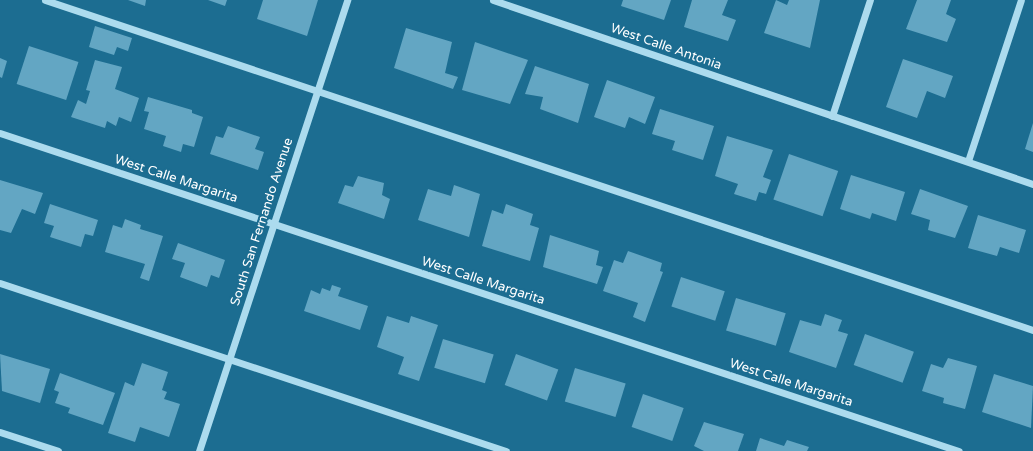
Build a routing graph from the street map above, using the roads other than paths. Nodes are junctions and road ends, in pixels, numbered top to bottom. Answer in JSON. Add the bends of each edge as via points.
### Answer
{"nodes":[{"id":1,"x":45,"y":0,"type":"edge"},
{"id":2,"x":347,"y":0,"type":"edge"},
{"id":3,"x":493,"y":0,"type":"edge"},
{"id":4,"x":870,"y":0,"type":"edge"},
{"id":5,"x":1021,"y":0,"type":"edge"},
{"id":6,"x":317,"y":91,"type":"junction"},
{"id":7,"x":832,"y":116,"type":"junction"},
{"id":8,"x":0,"y":133,"type":"edge"},
{"id":9,"x":968,"y":161,"type":"junction"},
{"id":10,"x":1033,"y":184,"type":"edge"},
{"id":11,"x":274,"y":224,"type":"junction"},
{"id":12,"x":0,"y":283,"type":"edge"},
{"id":13,"x":1033,"y":330,"type":"edge"},
{"id":14,"x":229,"y":358,"type":"junction"},
{"id":15,"x":0,"y":432,"type":"edge"},
{"id":16,"x":58,"y":451,"type":"edge"},
{"id":17,"x":199,"y":451,"type":"edge"},
{"id":18,"x":506,"y":451,"type":"edge"},
{"id":19,"x":959,"y":451,"type":"edge"}],
"edges":[{"from":1,"to":6,"type":"street"},
{"from":2,"to":6,"type":"street","name":"South San Fernando Avenue"},
{"from":3,"to":7,"type":"street","name":"West Calle Antonia"},
{"from":4,"to":7,"type":"street"},
{"from":5,"to":9,"type":"street"},
{"from":6,"to":11,"type":"street","name":"South San Fernando Avenue"},
{"from":6,"to":13,"type":"street"},
{"from":7,"to":9,"type":"street","name":"West Calle Antonia"},
{"from":8,"to":11,"type":"street","name":"West Calle Margarita"},
{"from":9,"to":10,"type":"street","name":"West Calle Antonia"},
{"from":11,"to":14,"type":"street","name":"South San Fernando Avenue"},
{"from":11,"to":19,"type":"street","name":"West Calle Margarita"},
{"from":12,"to":14,"type":"street"},
{"from":14,"to":17,"type":"street","name":"South San Fernando Avenue"},
{"from":14,"to":18,"type":"street"},
{"from":15,"to":16,"type":"street"}]}
